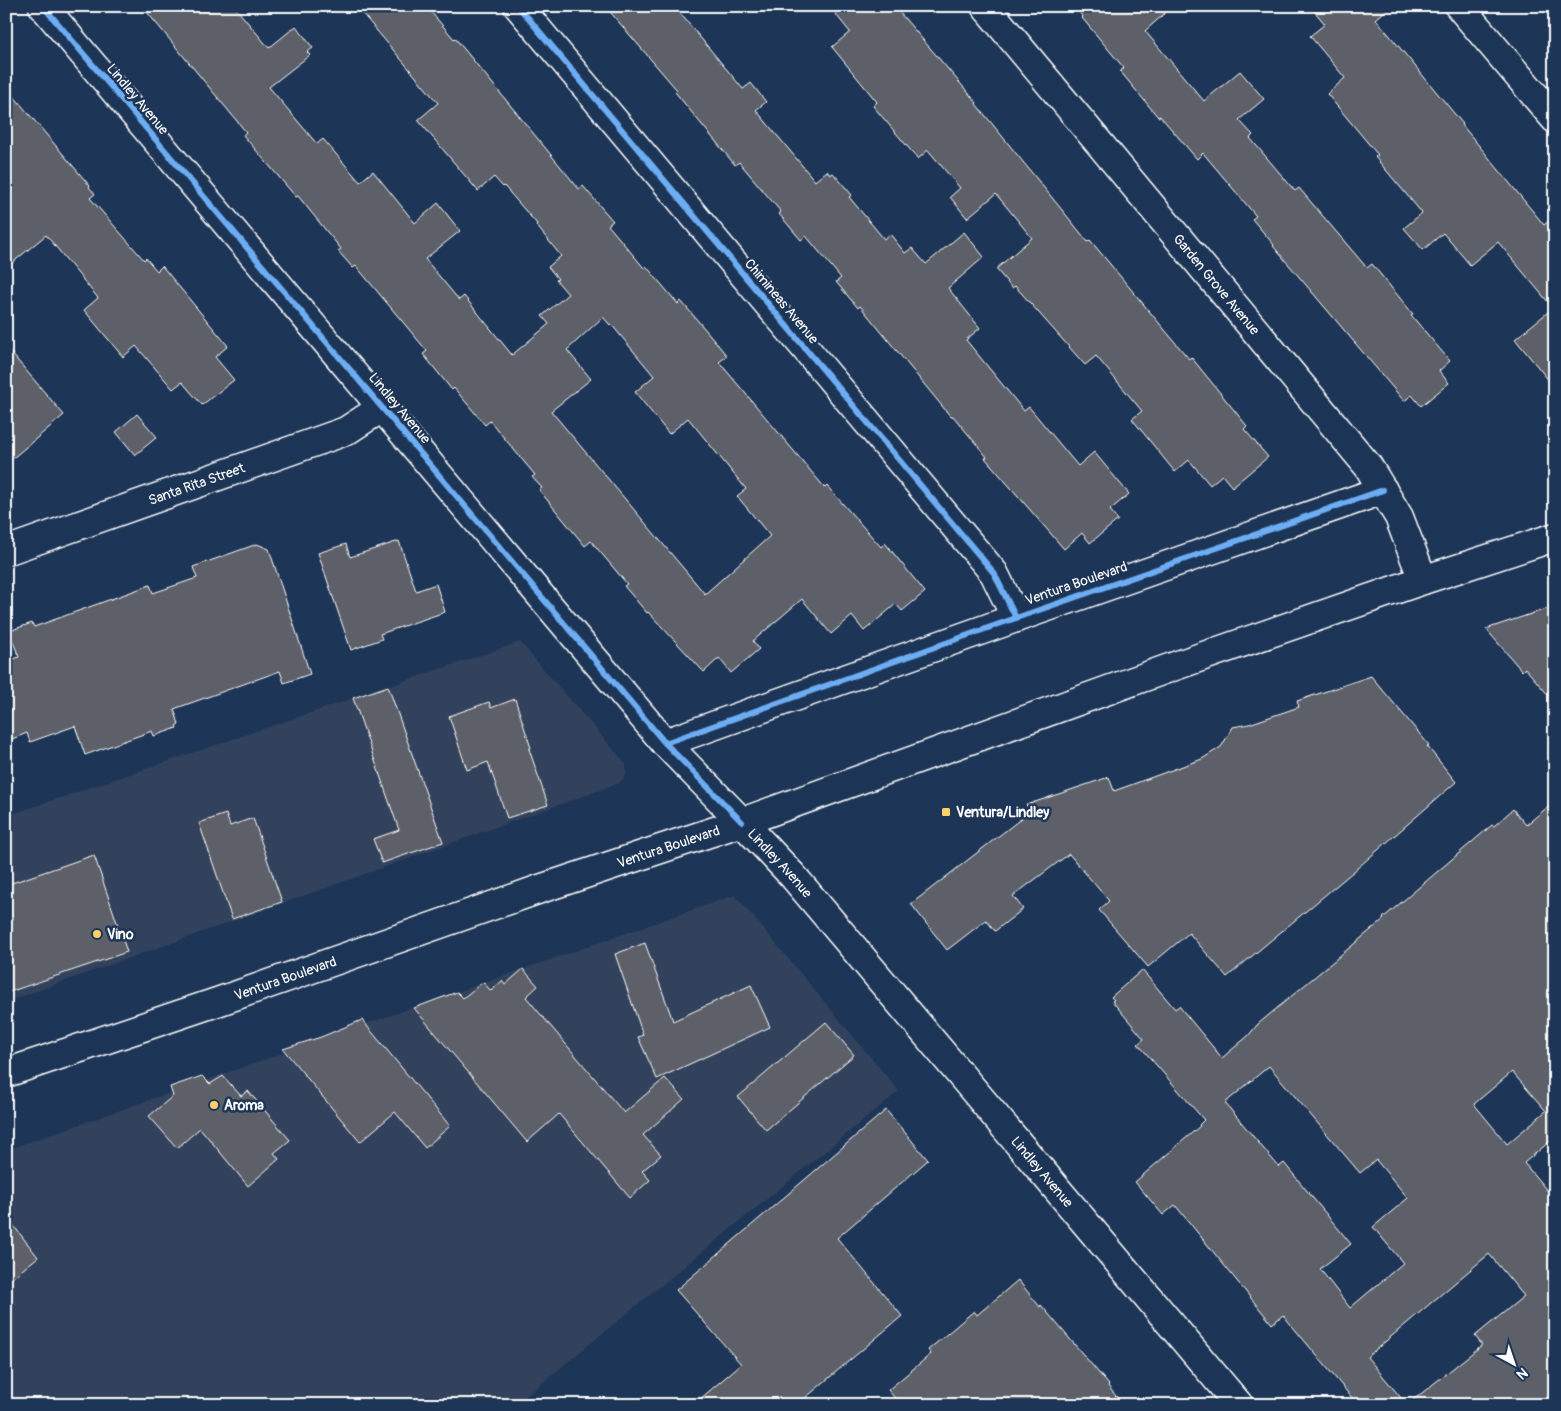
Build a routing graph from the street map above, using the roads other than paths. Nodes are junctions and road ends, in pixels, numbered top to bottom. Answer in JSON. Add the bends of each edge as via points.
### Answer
{"nodes":[{"id":1,"x":43,"y":6,"type":"edge"},
{"id":2,"x":518,"y":6,"type":"edge"},
{"id":3,"x":985,"y":6,"type":"edge"},
{"id":4,"x":1459,"y":6,"type":"edge"},
{"id":5,"x":1555,"y":119,"type":"edge"},
{"id":6,"x":383,"y":407,"type":"junction"},
{"id":7,"x":1384,"y":490,"type":"junction"},
{"id":8,"x":1555,"y":537,"type":"edge"},
{"id":9,"x":6,"y":551,"type":"edge"},
{"id":10,"x":1423,"y":580,"type":"junction"},
{"id":11,"x":1016,"y":618,"type":"junction"},
{"id":12,"x":665,"y":743,"type":"junction"},
{"id":13,"x":742,"y":822,"type":"junction"},
{"id":14,"x":6,"y":1073,"type":"edge"},
{"id":15,"x":1239,"y":1405,"type":"edge"}],
"edges":[{"from":1,"to":6,"type":"street","name":"Lindley Avenue"},
{"from":2,"to":11,"type":"street","name":"Chimineas Avenue","via":[[994,572]]},
{"from":3,"to":7,"type":"street","name":"Garden Grove Avenue","via":[[1368,466]]},
{"from":4,"to":5,"type":"street"},
{"from":6,"to":9,"type":"street","name":"Santa Rita Street","via":[[346,431]]},
{"from":6,"to":12,"type":"street","name":"Lindley Avenue"},
{"from":7,"to":10,"type":"street","name":"Garden Grove Avenue","via":[[1399,517]]},
{"from":7,"to":11,"type":"street","name":"Ventura Boulevard"},
{"from":8,"to":10,"type":"street","name":"Ventura Boulevard"},
{"from":10,"to":13,"type":"street","name":"Ventura Boulevard"},
{"from":11,"to":12,"type":"street","name":"Ventura Boulevard"},
{"from":12,"to":13,"type":"street","name":"Lindley Avenue"},
{"from":13,"to":14,"type":"street","name":"Ventura Boulevard"},
{"from":13,"to":15,"type":"street","name":"Lindley Avenue","via":[[793,876]]}]}
